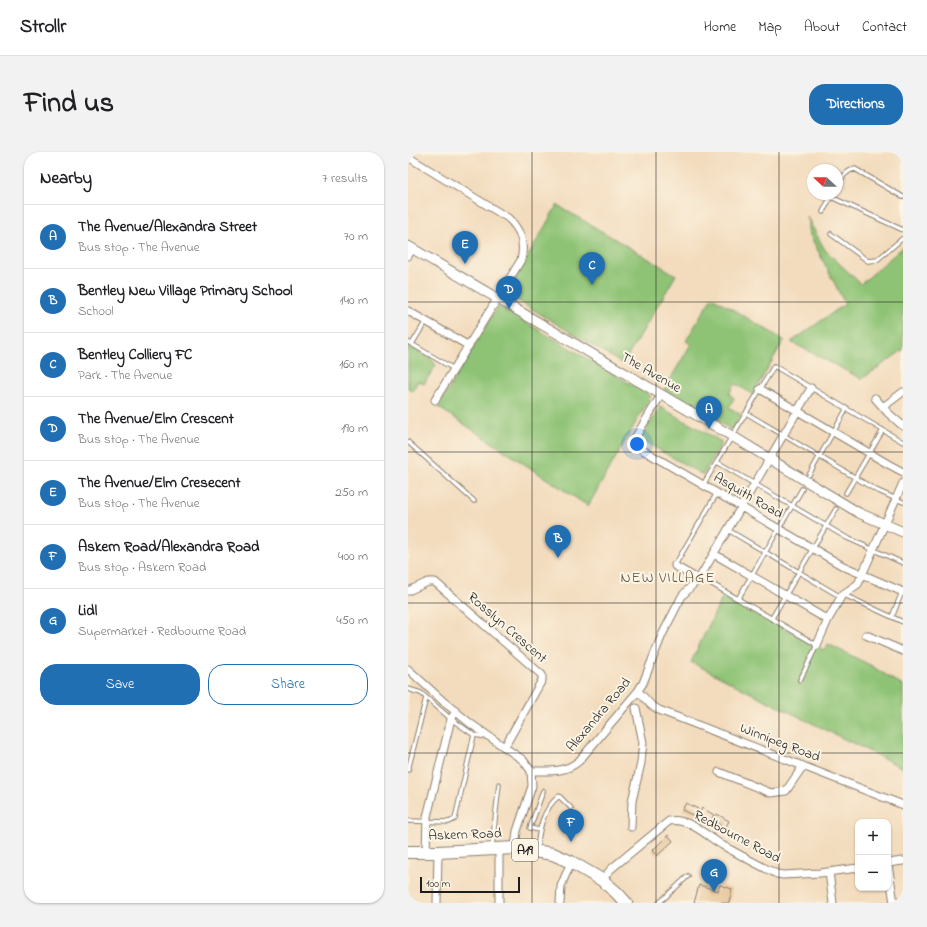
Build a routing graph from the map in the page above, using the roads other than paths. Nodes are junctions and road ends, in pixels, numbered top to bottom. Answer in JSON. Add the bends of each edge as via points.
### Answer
{"nodes":[{"id":1,"x":408,"y":157,"type":"edge"},
{"id":2,"x":843,"y":177,"type":"edge"},
{"id":3,"x":903,"y":197,"type":"edge"},
{"id":4,"x":830,"y":200,"type":"edge"},
{"id":5,"x":840,"y":200,"type":"edge"},
{"id":6,"x":823,"y":212,"type":"dead end"},
{"id":7,"x":903,"y":230,"type":"edge"},
{"id":8,"x":832,"y":234,"type":"dead end"},
{"id":9,"x":903,"y":238,"type":"edge"},
{"id":10,"x":409,"y":250,"type":"edge"},
{"id":11,"x":498,"y":299,"type":"junction"},
{"id":12,"x":408,"y":310,"type":"edge"},
{"id":13,"x":426,"y":321,"type":"junction"},
{"id":14,"x":408,"y":342,"type":"edge"},
{"id":15,"x":412,"y":344,"type":"junction"},
{"id":16,"x":469,"y":346,"type":"junction"},
{"id":17,"x":455,"y":370,"type":"junction"},
{"id":18,"x":811,"y":388,"type":"junction"},
{"id":19,"x":760,"y":389,"type":"junction"},
{"id":20,"x":903,"y":392,"type":"edge"},
{"id":21,"x":661,"y":395,"type":"junction"},
{"id":22,"x":875,"y":398,"type":"dead end"},
{"id":23,"x":435,"y":400,"type":"dead end"},
{"id":24,"x":883,"y":407,"type":"junction"},
{"id":25,"x":846,"y":408,"type":"junction"},
{"id":26,"x":798,"y":411,"type":"junction"},
{"id":27,"x":746,"y":413,"type":"junction"},
{"id":28,"x":903,"y":426,"type":"edge"},
{"id":29,"x":883,"y":430,"type":"junction"},
{"id":30,"x":833,"y":432,"type":"junction"},
{"id":31,"x":784,"y":435,"type":"junction"},
{"id":32,"x":732,"y":436,"type":"junction"},
{"id":33,"x":408,"y":442,"type":"edge"},
{"id":34,"x":903,"y":442,"type":"edge"},
{"id":35,"x":870,"y":453,"type":"junction"},
{"id":36,"x":821,"y":457,"type":"junction"},
{"id":37,"x":769,"y":459,"type":"junction"},
{"id":38,"x":717,"y":462,"type":"junction"},
{"id":39,"x":903,"y":472,"type":"edge"},
{"id":40,"x":809,"y":475,"type":"dead end"},
{"id":41,"x":855,"y":477,"type":"junction"},
{"id":42,"x":903,"y":483,"type":"edge"},
{"id":43,"x":755,"y":484,"type":"junction"},
{"id":44,"x":703,"y":485,"type":"junction"},
{"id":45,"x":802,"y":489,"type":"dead end"},
{"id":46,"x":717,"y":493,"type":"junction"},
{"id":47,"x":846,"y":493,"type":"dead end"},
{"id":48,"x":474,"y":501,"type":"dead end"},
{"id":49,"x":900,"y":501,"type":"edge"},
{"id":50,"x":792,"y":506,"type":"junction"},
{"id":51,"x":742,"y":507,"type":"junction"},
{"id":52,"x":836,"y":509,"type":"dead end"},
{"id":53,"x":885,"y":524,"type":"junction"},
{"id":54,"x":826,"y":526,"type":"junction"},
{"id":55,"x":779,"y":528,"type":"junction"},
{"id":56,"x":728,"y":530,"type":"junction"},
{"id":57,"x":903,"y":532,"type":"edge"},
{"id":58,"x":813,"y":548,"type":"junction"},
{"id":59,"x":874,"y":551,"type":"junction"},
{"id":60,"x":765,"y":552,"type":"junction"},
{"id":61,"x":714,"y":554,"type":"junction"},
{"id":62,"x":903,"y":563,"type":"edge"},
{"id":63,"x":675,"y":565,"type":"joint"},
{"id":64,"x":799,"y":572,"type":"junction"},
{"id":65,"x":751,"y":575,"type":"junction"},
{"id":66,"x":863,"y":575,"type":"junction"},
{"id":67,"x":698,"y":579,"type":"junction"},
{"id":68,"x":408,"y":591,"type":"edge"},
{"id":69,"x":903,"y":592,"type":"edge"},
{"id":70,"x":785,"y":595,"type":"junction"},
{"id":71,"x":842,"y":596,"type":"junction"},
{"id":72,"x":738,"y":599,"type":"junction"},
{"id":73,"x":892,"y":617,"type":"junction"},
{"id":74,"x":772,"y":618,"type":"junction"},
{"id":75,"x":828,"y":620,"type":"junction"},
{"id":76,"x":903,"y":622,"type":"edge"},
{"id":77,"x":866,"y":635,"type":"dead end"},
{"id":78,"x":817,"y":645,"type":"junction"},
{"id":79,"x":903,"y":651,"type":"edge"},
{"id":80,"x":408,"y":669,"type":"edge"},
{"id":81,"x":800,"y":680,"type":"dead end"},
{"id":82,"x":408,"y":689,"type":"edge"},
{"id":83,"x":638,"y":691,"type":"junction"},
{"id":84,"x":426,"y":698,"type":"junction"},
{"id":85,"x":649,"y":702,"type":"junction"},
{"id":86,"x":627,"y":704,"type":"junction"},
{"id":87,"x":636,"y":708,"type":"junction"},
{"id":88,"x":456,"y":711,"type":"junction"},
{"id":89,"x":452,"y":719,"type":"junction"},
{"id":90,"x":474,"y":735,"type":"junction"},
{"id":91,"x":491,"y":738,"type":"junction"},
{"id":92,"x":505,"y":746,"type":"junction"},
{"id":93,"x":803,"y":766,"type":"junction"},
{"id":94,"x":408,"y":770,"type":"edge"},
{"id":95,"x":531,"y":771,"type":"junction"},
{"id":96,"x":719,"y":772,"type":"dead end"},
{"id":97,"x":499,"y":784,"type":"dead end"},
{"id":98,"x":543,"y":791,"type":"dead end"},
{"id":99,"x":903,"y":805,"type":"edge"},
{"id":100,"x":571,"y":808,"type":"dead end"},
{"id":101,"x":408,"y":821,"type":"edge"},
{"id":102,"x":427,"y":821,"type":"junction"},
{"id":103,"x":631,"y":827,"type":"dead end"},
{"id":104,"x":539,"y":830,"type":"junction"},
{"id":105,"x":515,"y":848,"type":"junction"},
{"id":106,"x":496,"y":850,"type":"junction"},
{"id":107,"x":537,"y":851,"type":"junction"},
{"id":108,"x":408,"y":852,"type":"edge"},
{"id":109,"x":432,"y":852,"type":"junction"},
{"id":110,"x":903,"y":861,"type":"edge"},
{"id":111,"x":572,"y":862,"type":"junction"},
{"id":112,"x":891,"y":863,"type":"edge"},
{"id":113,"x":855,"y":868,"type":"edge"},
{"id":114,"x":829,"y":872,"type":"junction"},
{"id":115,"x":688,"y":876,"type":"dead end"},
{"id":116,"x":602,"y":880,"type":"junction"},
{"id":117,"x":891,"y":884,"type":"edge"},
{"id":118,"x":437,"y":903,"type":"edge"},
{"id":119,"x":499,"y":903,"type":"edge"},
{"id":120,"x":560,"y":903,"type":"edge"},
{"id":121,"x":626,"y":903,"type":"edge"},
{"id":122,"x":659,"y":903,"type":"edge"},
{"id":123,"x":833,"y":903,"type":"edge"},
{"id":124,"x":894,"y":903,"type":"edge"}],
"edges":[{"from":1,"to":11,"type":"street","via":[[508,218],[519,230],[523,245],[521,260]]},
{"from":2,"to":3,"type":"lane","via":[[850,170],[855,169]]},
{"from":4,"to":6,"type":"lane"},
{"from":5,"to":7,"type":"lane"},
{"from":8,"to":9,"type":"lane","via":[[868,261],[877,260]]},
{"from":10,"to":11,"type":"street","name":"The Avenue"},
{"from":11,"to":16,"type":"street"},
{"from":11,"to":21,"type":"street","name":"The Avenue"},
{"from":12,"to":13,"type":"street"},
{"from":13,"to":15,"type":"lane"},
{"from":13,"to":16,"type":"street"},
{"from":14,"to":15,"type":"lane"},
{"from":15,"to":17,"type":"lane"},
{"from":16,"to":17,"type":"street"},
{"from":17,"to":23,"type":"street"},
{"from":18,"to":19,"type":"lane","via":[[774,366]]},
{"from":18,"to":25,"type":"lane"},
{"from":18,"to":26,"type":"street","name":"Alexandra Road"},
{"from":19,"to":26,"type":"street"},
{"from":19,"to":27,"type":"lane"},
{"from":20,"to":24,"type":"street"},
{"from":21,"to":32,"type":"street","name":"The Avenue"},
{"from":21,"to":44,"type":"street","name":"Asquith Road","via":[[632,441]]},
{"from":22,"to":24,"type":"street"},
{"from":24,"to":28,"type":"street"},
{"from":25,"to":29,"type":"lane"},
{"from":25,"to":30,"type":"lane"},
{"from":26,"to":30,"type":"street"},
{"from":26,"to":31,"type":"street","name":"Alexandra Road"},
{"from":27,"to":31,"type":"lane"},
{"from":27,"to":32,"type":"lane"},
{"from":29,"to":34,"type":"lane"},
{"from":29,"to":35,"type":"lane"},
{"from":30,"to":35,"type":"street"},
{"from":30,"to":36,"type":"lane"},
{"from":31,"to":36,"type":"lane"},
{"from":31,"to":37,"type":"street","name":"Alexandra Road"},
{"from":32,"to":37,"type":"street","name":"The Avenue"},
{"from":32,"to":38,"type":"lane"},
{"from":33,"to":48,"type":"lane"},
{"from":35,"to":39,"type":"street"},
{"from":35,"to":41,"type":"lane"},
{"from":36,"to":40,"type":"lane"},
{"from":36,"to":41,"type":"lane"},
{"from":37,"to":43,"type":"street","name":"Alexandra Road"},
{"from":37,"to":53,"type":"street","name":"The Avenue","via":[[859,513]]},
{"from":38,"to":43,"type":"lane"},
{"from":38,"to":44,"type":"lane"},
{"from":41,"to":47,"type":"lane"},
{"from":41,"to":49,"type":"lane"},
{"from":42,"to":49,"type":"street"},
{"from":43,"to":50,"type":"lane"},
{"from":43,"to":51,"type":"street","name":"Alexandra Road"},
{"from":44,"to":46,"type":"street","name":"Asquith Road"},
{"from":45,"to":50,"type":"lane"},
{"from":46,"to":51,"type":"street","name":"Asquith Road"},
{"from":46,"to":63,"type":"lane"},
{"from":49,"to":53,"type":"street"},
{"from":50,"to":54,"type":"lane"},
{"from":50,"to":55,"type":"lane"},
{"from":51,"to":55,"type":"street","name":"Asquith Road"},
{"from":51,"to":56,"type":"street","name":"Alexandra Road"},
{"from":52,"to":54,"type":"lane"},
{"from":53,"to":57,"type":"street","name":"The Avenue"},
{"from":53,"to":59,"type":"street"},
{"from":54,"to":58,"type":"lane"},
{"from":54,"to":59,"type":"lane"},
{"from":55,"to":58,"type":"street","name":"Asquith Road"},
{"from":55,"to":60,"type":"lane"},
{"from":56,"to":60,"type":"lane"},
{"from":56,"to":61,"type":"street","name":"Alexandra Road"},
{"from":58,"to":64,"type":"lane"},
{"from":58,"to":66,"type":"street","name":"Asquith Road"},
{"from":59,"to":62,"type":"lane"},
{"from":59,"to":66,"type":"street"},
{"from":60,"to":64,"type":"lane"},
{"from":60,"to":65,"type":"lane"},
{"from":61,"to":65,"type":"street"},
{"from":61,"to":67,"type":"street","name":"Alexandra Road"},
{"from":63,"to":67,"type":"street"},
{"from":64,"to":70,"type":"lane"},
{"from":64,"to":71,"type":"lane"},
{"from":65,"to":70,"type":"street"},
{"from":65,"to":72,"type":"lane"},
{"from":66,"to":69,"type":"street","name":"Asquith Road"},
{"from":66,"to":71,"type":"street","via":[[858,584]]},
{"from":67,"to":72,"type":"lane"},
{"from":67,"to":83,"type":"street","name":"Alexandra Road","via":[[682,596]]},
{"from":68,"to":92,"type":"street","name":"Rosslyn Crescent","via":[[428,582],[435,582],[542,675],[542,680]]},
{"from":69,"to":73,"type":"lane"},
{"from":70,"to":74,"type":"lane"},
{"from":70,"to":75,"type":"street"},
{"from":71,"to":73,"type":"lane"},
{"from":71,"to":75,"type":"street"},
{"from":72,"to":74,"type":"lane"},
{"from":73,"to":76,"type":"lane"},
{"from":74,"to":78,"type":"lane"},
{"from":75,"to":78,"type":"street"},
{"from":77,"to":79,"type":"street"},
{"from":78,"to":81,"type":"lane"},
{"from":80,"to":88,"type":"street"},
{"from":82,"to":84,"type":"lane","via":[[421,693]]},
{"from":83,"to":85,"type":"street","name":"Winnipeg Road"},
{"from":83,"to":86,"type":"street","name":"Alexandra Road"},
{"from":84,"to":89,"type":"lane"},
{"from":84,"to":94,"type":"lane"},
{"from":85,"to":87,"type":"street"},
{"from":85,"to":93,"type":"street","name":"Winnipeg Road","via":[[659,710]]},
{"from":86,"to":87,"type":"street"},
{"from":86,"to":95,"type":"street","name":"Alexandra Road","via":[[574,765],[566,769]]},
{"from":87,"to":103,"type":"street","via":[[642,751],[632,801]]},
{"from":88,"to":89,"type":"street"},
{"from":88,"to":91,"type":"street"},
{"from":89,"to":90,"type":"lane"},
{"from":89,"to":102,"type":"street"},
{"from":90,"to":91,"type":"lane"},
{"from":90,"to":102,"type":"lane","via":[[455,819],[449,822]]},
{"from":91,"to":92,"type":"street"},
{"from":92,"to":95,"type":"street","via":[[523,760]]},
{"from":93,"to":96,"type":"street","via":[[786,791],[772,793]]},
{"from":93,"to":99,"type":"street","name":"Winnipeg Road"},
{"from":95,"to":105,"type":"street","via":[[532,786],[517,831]]},
{"from":97,"to":106,"type":"lane"},
{"from":98,"to":104,"type":"lane","via":[[530,828]]},
{"from":100,"to":104,"type":"lane","via":[[559,796],[546,811]]},
{"from":101,"to":102,"type":"lane"},
{"from":102,"to":109,"type":"street"},
{"from":104,"to":107,"type":"lane"},
{"from":105,"to":106,"type":"highway","name":"Askern Road","number":"A19"},
{"from":105,"to":107,"type":"highway","name":"Askern Road","number":"A19"},
{"from":106,"to":109,"type":"highway","name":"Askern Road","number":"A19"},
{"from":106,"to":119,"type":"street"},
{"from":107,"to":111,"type":"highway","name":"Askern Road","number":"A19"},
{"from":108,"to":109,"type":"highway","name":"Askern Road","number":"A19"},
{"from":109,"to":118,"type":"street"},
{"from":110,"to":112,"type":"street"},
{"from":111,"to":116,"type":"highway","name":"Askern Road","number":"A19"},
{"from":111,"to":120,"type":"street","via":[[561,886]]},
{"from":113,"to":114,"type":"street","name":"Redbourne Road"},
{"from":114,"to":116,"type":"street","name":"Redbourne Road","via":[[777,874],[695,828],[675,820],[669,821],[611,869]]},
{"from":114,"to":123,"type":"street"},
{"from":115,"to":122,"type":"lane"},
{"from":116,"to":121,"type":"highway","name":"Askern Road","number":"A19"},
{"from":117,"to":124,"type":"street"}]}
